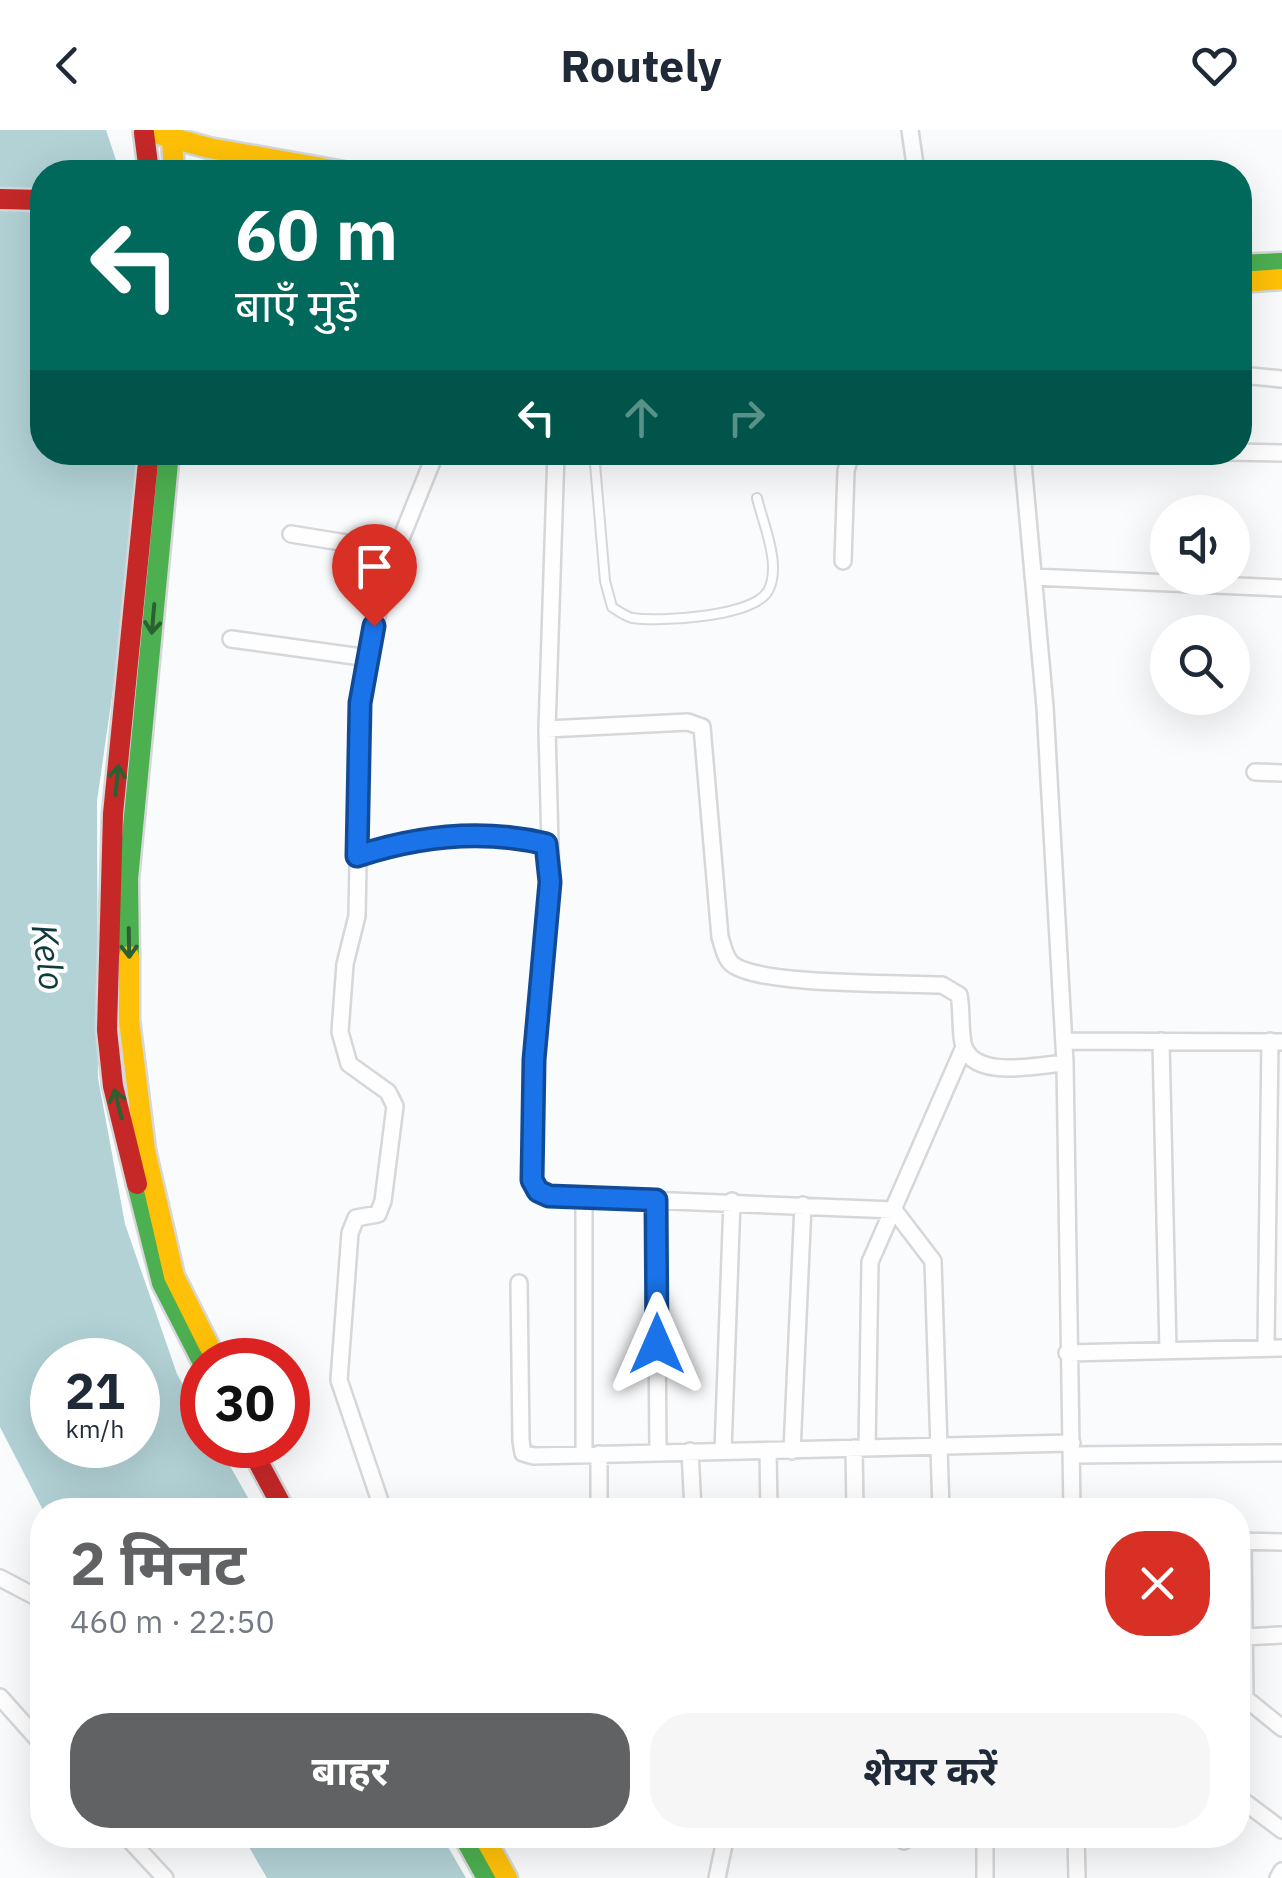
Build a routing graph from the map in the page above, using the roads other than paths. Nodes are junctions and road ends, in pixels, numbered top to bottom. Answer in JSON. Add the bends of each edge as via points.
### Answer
{"nodes":[{"id":1,"x":910,"y":130,"type":"edge"},
{"id":2,"x":144,"y":132,"type":"edge"},
{"id":3,"x":172,"y":140,"type":"junction"},
{"id":4,"x":148,"y":160,"type":"edge"},
{"id":5,"x":173,"y":160,"type":"edge"},
{"id":6,"x":280,"y":160,"type":"edge"},
{"id":7,"x":914,"y":160,"type":"edge"},
{"id":8,"x":0,"y":199,"type":"edge"},
{"id":9,"x":30,"y":200,"type":"edge"},
{"id":10,"x":1282,"y":263,"type":"edge"},
{"id":11,"x":1252,"y":264,"type":"edge"},
{"id":12,"x":1282,"y":280,"type":"edge"},
{"id":13,"x":1252,"y":281,"type":"edge"},
{"id":14,"x":1252,"y":376,"type":"edge"},
{"id":15,"x":1282,"y":380,"type":"edge"},
{"id":16,"x":1252,"y":452,"type":"edge"},
{"id":17,"x":1282,"y":453,"type":"edge"},
{"id":18,"x":148,"y":465,"type":"edge"},
{"id":19,"x":168,"y":465,"type":"edge"},
{"id":20,"x":431,"y":465,"type":"edge"},
{"id":21,"x":556,"y":465,"type":"edge"},
{"id":22,"x":595,"y":465,"type":"edge"},
{"id":23,"x":848,"y":465,"type":"edge"},
{"id":24,"x":1023,"y":465,"type":"edge"},
{"id":25,"x":757,"y":498,"type":"dead end"},
{"id":26,"x":291,"y":534,"type":"dead end"},
{"id":27,"x":396,"y":552,"type":"junction"},
{"id":28,"x":844,"y":561,"type":"dead end"},
{"id":29,"x":1033,"y":576,"type":"junction"},
{"id":30,"x":1282,"y":588,"type":"edge"},
{"id":31,"x":231,"y":639,"type":"dead end"},
{"id":32,"x":369,"y":658,"type":"junction"},
{"id":33,"x":548,"y":730,"type":"junction"},
{"id":34,"x":1254,"y":772,"type":"dead end"},
{"id":35,"x":1282,"y":772,"type":"edge"},
{"id":36,"x":546,"y":844,"type":"junction"},
{"id":37,"x":357,"y":856,"type":"junction"},
{"id":38,"x":1064,"y":1041,"type":"junction"},
{"id":39,"x":1161,"y":1041,"type":"junction"},
{"id":40,"x":1276,"y":1042,"type":"edge"},
{"id":41,"x":964,"y":1047,"type":"junction"},
{"id":42,"x":1065,"y":1063,"type":"junction"},
{"id":43,"x":584,"y":1198,"type":"junction"},
{"id":44,"x":656,"y":1200,"type":"junction"},
{"id":45,"x":732,"y":1201,"type":"junction"},
{"id":46,"x":803,"y":1205,"type":"junction"},
{"id":47,"x":894,"y":1210,"type":"junction"},
{"id":48,"x":520,"y":1283,"type":"dead end"},
{"id":49,"x":190,"y":1338,"type":"edge"},
{"id":50,"x":205,"y":1338,"type":"edge"},
{"id":51,"x":1274,"y":1347,"type":"edge"},
{"id":52,"x":1168,"y":1350,"type":"junction"},
{"id":53,"x":1066,"y":1353,"type":"junction"},
{"id":54,"x":939,"y":1447,"type":"junction"},
{"id":55,"x":860,"y":1448,"type":"junction"},
{"id":56,"x":1072,"y":1449,"type":"junction"},
{"id":57,"x":658,"y":1451,"type":"junction"},
{"id":58,"x":690,"y":1451,"type":"junction"},
{"id":59,"x":724,"y":1451,"type":"junction"},
{"id":60,"x":768,"y":1451,"type":"junction"},
{"id":61,"x":792,"y":1451,"type":"junction"},
{"id":62,"x":1282,"y":1453,"type":"edge"},
{"id":63,"x":592,"y":1454,"type":"junction"},
{"id":64,"x":261,"y":1468,"type":"edge"},
{"id":65,"x":271,"y":1468,"type":"edge"},
{"id":66,"x":277,"y":1498,"type":"edge"},
{"id":67,"x":287,"y":1498,"type":"edge"},
{"id":68,"x":379,"y":1498,"type":"edge"},
{"id":69,"x":598,"y":1498,"type":"edge"},
{"id":70,"x":692,"y":1498,"type":"edge"},
{"id":71,"x":769,"y":1498,"type":"edge"},
{"id":72,"x":856,"y":1498,"type":"edge"},
{"id":73,"x":941,"y":1498,"type":"edge"},
{"id":74,"x":1072,"y":1498,"type":"edge"},
{"id":75,"x":1250,"y":1542,"type":"edge"},
{"id":76,"x":1282,"y":1542,"type":"edge"},
{"id":77,"x":0,"y":1578,"type":"edge"},
{"id":78,"x":30,"y":1594,"type":"edge"},
{"id":79,"x":1282,"y":1635,"type":"edge"},
{"id":80,"x":1250,"y":1637,"type":"edge"},
{"id":81,"x":0,"y":1697,"type":"edge"},
{"id":82,"x":1250,"y":1702,"type":"edge"},
{"id":83,"x":1282,"y":1728,"type":"edge"},
{"id":84,"x":30,"y":1731,"type":"edge"},
{"id":85,"x":1250,"y":1805,"type":"edge"},
{"id":86,"x":1282,"y":1830,"type":"edge"},
{"id":87,"x":138,"y":1848,"type":"edge"},
{"id":88,"x":470,"y":1848,"type":"edge"},
{"id":89,"x":490,"y":1848,"type":"edge"},
{"id":90,"x":723,"y":1848,"type":"edge"},
{"id":91,"x":984,"y":1848,"type":"edge"},
{"id":92,"x":1076,"y":1848,"type":"edge"},
{"id":93,"x":1282,"y":1871,"type":"edge"},
{"id":94,"x":165,"y":1878,"type":"edge"},
{"id":95,"x":487,"y":1878,"type":"edge"},
{"id":96,"x":507,"y":1878,"type":"edge"},
{"id":97,"x":717,"y":1878,"type":"edge"},
{"id":98,"x":985,"y":1878,"type":"edge"},
{"id":99,"x":1076,"y":1878,"type":"edge"},
{"id":100,"x":1278,"y":1878,"type":"edge"}],
"edges":[{"from":1,"to":7,"type":"street"},
{"from":2,"to":3,"type":"street"},
{"from":2,"to":4,"type":"street"},
{"from":3,"to":5,"type":"street"},
{"from":3,"to":6,"type":"street"},
{"from":8,"to":9,"type":"street"},
{"from":10,"to":11,"type":"street"},
{"from":12,"to":13,"type":"street"},
{"from":14,"to":15,"type":"street"},
{"from":16,"to":17,"type":"street"},
{"from":49,"to":18,"type":"street","one_way":true,"via":[[162,1283],[114,1086],[107,1030],[113,814]]},
{"from":19,"to":50,"type":"street","one_way":true,"via":[[128,878],[129,1020],[144,1150],[174,1276]]},
{"from":20,"to":27,"type":"street"},
{"from":21,"to":33,"type":"street"},
{"from":22,"to":25,"type":"lane","via":[[605,581],[612,606],[629,618],[694,618],[754,604],[768,591],[774,566]]},
{"from":23,"to":28,"type":"street"},
{"from":24,"to":29,"type":"street"},
{"from":26,"to":27,"type":"street"},
{"from":27,"to":32,"type":"street"},
{"from":29,"to":30,"type":"street"},
{"from":29,"to":38,"type":"street"},
{"from":31,"to":32,"type":"street"},
{"from":32,"to":37,"type":"street","via":[[360,703]]},
{"from":33,"to":36,"type":"street"},
{"from":33,"to":41,"type":"street","via":[[688,722],[702,727],[720,936],[728,962],[780,978],[953,988]]},
{"from":34,"to":35,"type":"street"},
{"from":36,"to":37,"type":"street","via":[[482,834]]},
{"from":36,"to":43,"type":"street","via":[[550,882],[534,1060],[532,1180],[549,1196]]},
{"from":37,"to":68,"type":"street","via":[[357,916],[340,1032],[349,1064],[388,1092],[396,1112],[378,1214],[356,1218],[350,1234],[339,1368]]},
{"from":38,"to":39,"type":"street"},
{"from":38,"to":42,"type":"street"},
{"from":39,"to":40,"type":"street"},
{"from":39,"to":52,"type":"street"},
{"from":40,"to":51,"type":"street"},
{"from":41,"to":42,"type":"street","via":[[988,1068]]},
{"from":41,"to":47,"type":"street"},
{"from":42,"to":53,"type":"street"},
{"from":43,"to":44,"type":"street"},
{"from":43,"to":63,"type":"street"},
{"from":44,"to":45,"type":"street"},
{"from":44,"to":57,"type":"street"},
{"from":45,"to":46,"type":"street"},
{"from":45,"to":59,"type":"street"},
{"from":46,"to":47,"type":"street"},
{"from":46,"to":61,"type":"street"},
{"from":47,"to":54,"type":"street","via":[[933,1261]]},
{"from":47,"to":55,"type":"street","via":[[866,1281]]},
{"from":48,"to":63,"type":"street","via":[[523,1453]]},
{"from":51,"to":52,"type":"street"},
{"from":52,"to":53,"type":"street"},
{"from":53,"to":56,"type":"street"},
{"from":54,"to":55,"type":"street"},
{"from":54,"to":56,"type":"street"},
{"from":54,"to":73,"type":"street"},
{"from":55,"to":61,"type":"street"},
{"from":55,"to":72,"type":"street"},
{"from":56,"to":62,"type":"street"},
{"from":56,"to":74,"type":"street"},
{"from":57,"to":58,"type":"street"},
{"from":57,"to":63,"type":"street"},
{"from":58,"to":59,"type":"street"},
{"from":58,"to":70,"type":"street"},
{"from":59,"to":60,"type":"street"},
{"from":60,"to":61,"type":"street"},
{"from":60,"to":71,"type":"street"},
{"from":63,"to":69,"type":"street"},
{"from":64,"to":66,"type":"street"},
{"from":65,"to":67,"type":"street"},
{"from":75,"to":76,"type":"street"},
{"from":77,"to":78,"type":"street"},
{"from":79,"to":80,"type":"street"},
{"from":81,"to":84,"type":"street"},
{"from":82,"to":83,"type":"street"},
{"from":85,"to":86,"type":"street"},
{"from":87,"to":94,"type":"street"},
{"from":88,"to":95,"type":"street"},
{"from":89,"to":96,"type":"street"},
{"from":90,"to":97,"type":"street"},
{"from":91,"to":98,"type":"street"},
{"from":92,"to":99,"type":"street"},
{"from":93,"to":100,"type":"street"}]}
